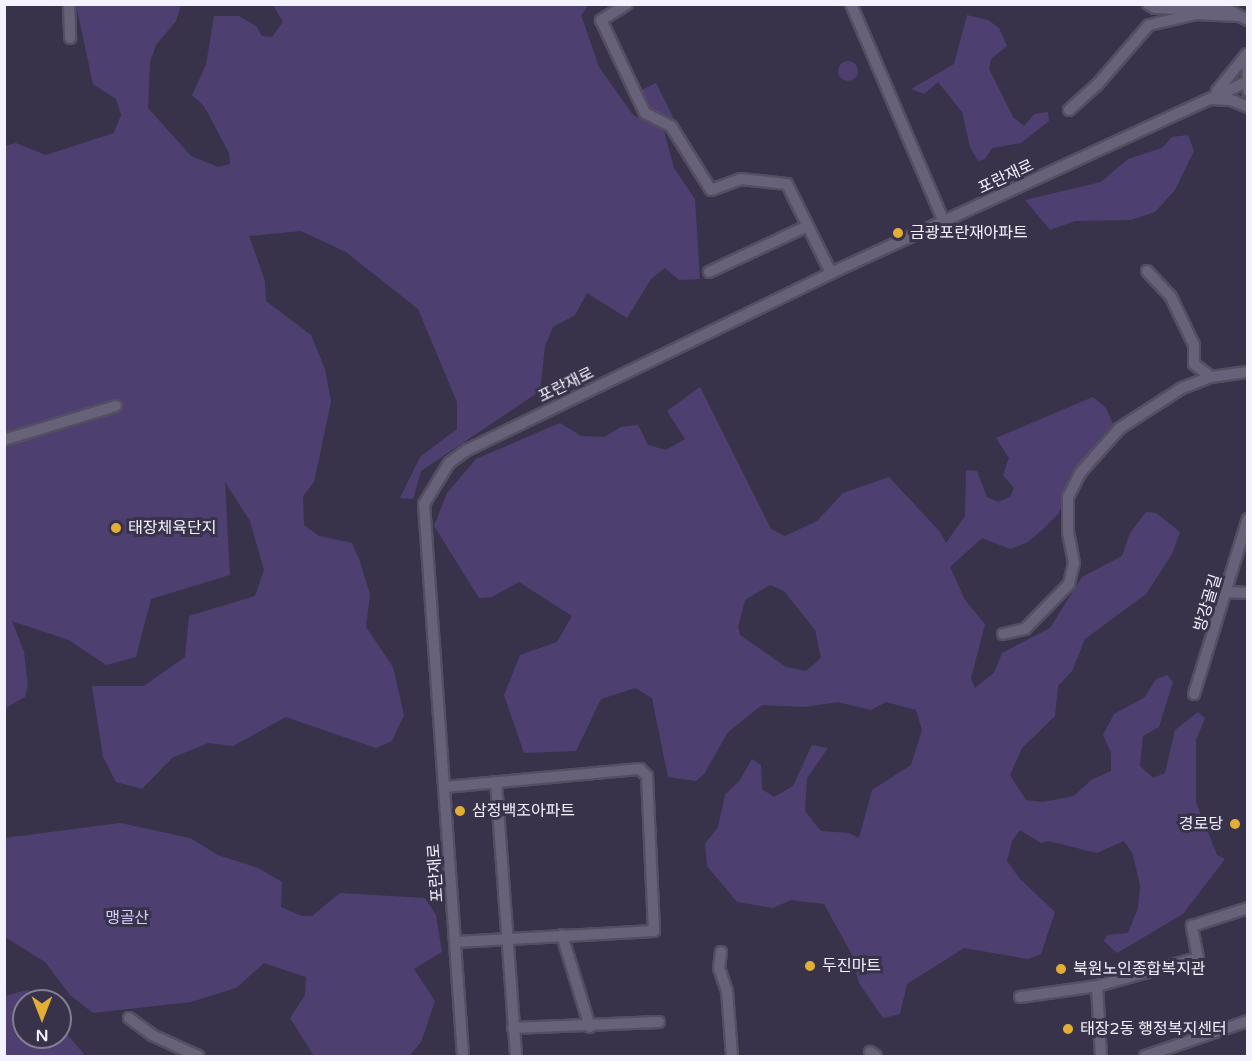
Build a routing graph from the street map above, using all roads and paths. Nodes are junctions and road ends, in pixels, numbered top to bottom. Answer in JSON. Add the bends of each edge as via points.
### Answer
{"nodes":[{"id":1,"x":69,"y":4,"type":"edge"},
{"id":2,"x":627,"y":4,"type":"edge"},
{"id":3,"x":851,"y":4,"type":"edge"},
{"id":4,"x":1148,"y":4,"type":"edge"},
{"id":5,"x":1243,"y":18,"type":"edge"},
{"id":6,"x":70,"y":38,"type":"dead end"},
{"id":7,"x":1247,"y":54,"type":"edge"},
{"id":8,"x":1247,"y":85,"type":"edge"},
{"id":9,"x":1207,"y":99,"type":"junction"},
{"id":10,"x":1248,"y":107,"type":"edge"},
{"id":11,"x":1069,"y":110,"type":"dead end"},
{"id":12,"x":944,"y":222,"type":"junction"},
{"id":13,"x":807,"y":226,"type":"junction"},
{"id":14,"x":1147,"y":271,"type":"dead end"},
{"id":15,"x":709,"y":272,"type":"dead end"},
{"id":16,"x":831,"y":273,"type":"junction"},
{"id":17,"x":1248,"y":372,"type":"edge"},
{"id":18,"x":1211,"y":377,"type":"junction"},
{"id":19,"x":116,"y":406,"type":"dead end"},
{"id":20,"x":4,"y":440,"type":"edge"},
{"id":21,"x":1248,"y":519,"type":"edge"},
{"id":22,"x":1227,"y":592,"type":"junction"},
{"id":23,"x":1248,"y":593,"type":"edge"},
{"id":24,"x":1003,"y":634,"type":"dead end"},
{"id":25,"x":1194,"y":694,"type":"dead end"},
{"id":26,"x":496,"y":782,"type":"junction"},
{"id":27,"x":446,"y":787,"type":"junction"},
{"id":28,"x":1248,"y":908,"type":"edge"},
{"id":29,"x":562,"y":935,"type":"junction"},
{"id":30,"x":506,"y":939,"type":"junction"},
{"id":31,"x":456,"y":942,"type":"junction"},
{"id":32,"x":721,"y":952,"type":"dead end"},
{"id":33,"x":1097,"y":986,"type":"junction"},
{"id":34,"x":1020,"y":997,"type":"dead end"},
{"id":35,"x":129,"y":1018,"type":"dead end"},
{"id":36,"x":1248,"y":1021,"type":"edge"},
{"id":37,"x":659,"y":1022,"type":"dead end"},
{"id":38,"x":590,"y":1027,"type":"junction"},
{"id":39,"x":513,"y":1028,"type":"junction"},
{"id":40,"x":198,"y":1056,"type":"edge"},
{"id":41,"x":463,"y":1056,"type":"edge"},
{"id":42,"x":516,"y":1056,"type":"edge"},
{"id":43,"x":732,"y":1056,"type":"edge"},
{"id":44,"x":1101,"y":1056,"type":"edge"},
{"id":45,"x":1145,"y":1056,"type":"edge"}],
"edges":[{"from":1,"to":6,"type":"street"},
{"from":2,"to":13,"type":"street","via":[[601,20],[645,113],[671,126],[711,190],[741,179],[787,184]]},
{"from":3,"to":12,"type":"street"},
{"from":4,"to":5,"type":"street","via":[[1155,8],[1213,8]]},
{"from":5,"to":11,"type":"street","via":[[1196,14],[1149,25],[1097,85]]},
{"from":7,"to":8,"type":"street"},
{"from":7,"to":9,"type":"street","via":[[1227,83]]},
{"from":8,"to":9,"type":"street","name":"포란재로"},
{"from":9,"to":10,"type":"street","via":[[1231,100]]},
{"from":9,"to":12,"type":"street","name":"포란재로"},
{"from":12,"to":16,"type":"street","name":"포란재로"},
{"from":13,"to":15,"type":"street"},
{"from":13,"to":16,"type":"street"},
{"from":14,"to":18,"type":"street","via":[[1171,297],[1194,345],[1194,364]]},
{"from":16,"to":27,"type":"street","name":"포란재로","via":[[467,450],[449,463],[432,485],[424,504]]},
{"from":17,"to":18,"type":"street"},
{"from":18,"to":24,"type":"street","via":[[1182,388],[1120,428],[1080,473],[1068,497],[1068,533],[1074,562],[1069,584],[1026,629]]},
{"from":19,"to":20,"type":"street"},
{"from":21,"to":22,"type":"street","name":"방강골길"},
{"from":22,"to":23,"type":"street"},
{"from":22,"to":25,"type":"street","name":"방강골길"},
{"from":26,"to":27,"type":"street"},
{"from":26,"to":29,"type":"street","via":[[640,768],[647,776],[654,932]]},
{"from":26,"to":30,"type":"street"},
{"from":27,"to":31,"type":"street","name":"포란재로"},
{"from":28,"to":33,"type":"street","via":[[1192,926],[1198,958]]},
{"from":29,"to":30,"type":"street"},
{"from":29,"to":38,"type":"street"},
{"from":30,"to":31,"type":"street"},
{"from":30,"to":39,"type":"street"},
{"from":31,"to":41,"type":"street","name":"포란재로"},
{"from":32,"to":43,"type":"street","via":[[718,968],[727,991]]},
{"from":33,"to":34,"type":"street"},
{"from":33,"to":44,"type":"street"},
{"from":35,"to":40,"type":"street","via":[[152,1035]]},
{"from":36,"to":45,"type":"street"},
{"from":37,"to":38,"type":"street"},
{"from":38,"to":39,"type":"street"},
{"from":39,"to":42,"type":"street"}]}
